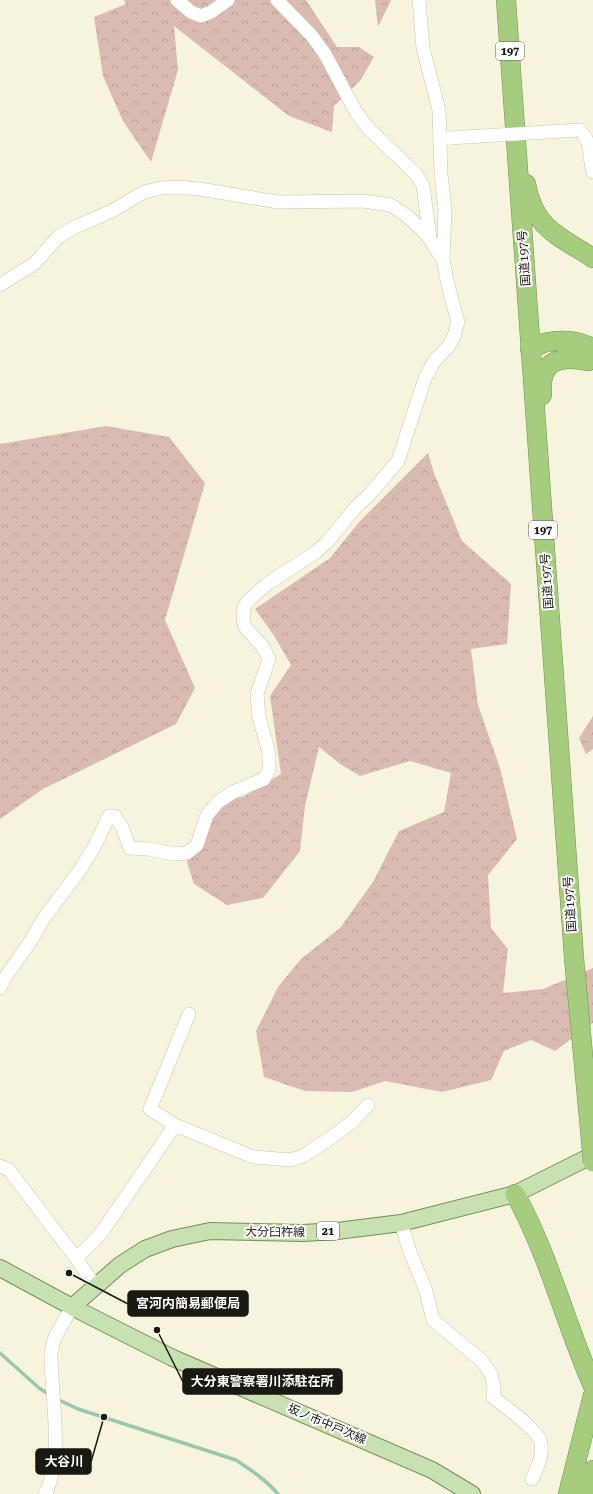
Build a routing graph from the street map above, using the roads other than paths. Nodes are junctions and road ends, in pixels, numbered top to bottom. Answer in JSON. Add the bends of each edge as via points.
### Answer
{"nodes":[{"id":1,"x":177,"y":0,"type":"edge"},
{"id":2,"x":228,"y":0,"type":"edge"},
{"id":3,"x":276,"y":0,"type":"edge"},
{"id":4,"x":419,"y":0,"type":"edge"},
{"id":5,"x":502,"y":0,"type":"edge"},
{"id":6,"x":506,"y":0,"type":"edge"},
{"id":7,"x":510,"y":0,"type":"edge"},
{"id":8,"x":508,"y":31,"type":"junction"},
{"id":9,"x":513,"y":102,"type":"junction"},
{"id":10,"x":445,"y":138,"type":"junction"},
{"id":11,"x":593,"y":172,"type":"edge"},
{"id":12,"x":430,"y":239,"type":"junction"},
{"id":13,"x":593,"y":258,"type":"edge"},
{"id":14,"x":443,"y":260,"type":"junction"},
{"id":15,"x":0,"y":285,"type":"edge"},
{"id":16,"x":530,"y":349,"type":"junction"},
{"id":17,"x":591,"y":358,"type":"edge"},
{"id":18,"x":545,"y":552,"type":"junction"},
{"id":19,"x":0,"y":988,"type":"edge"},
{"id":20,"x":189,"y":1014,"type":"dead end"},
{"id":21,"x":368,"y":1105,"type":"dead end"},
{"id":22,"x":175,"y":1126,"type":"junction"},
{"id":23,"x":593,"y":1155,"type":"edge"},
{"id":24,"x":593,"y":1162,"type":"edge"},
{"id":25,"x":0,"y":1166,"type":"edge"},
{"id":26,"x":515,"y":1194,"type":"junction"},
{"id":27,"x":401,"y":1223,"type":"junction"},
{"id":28,"x":76,"y":1258,"type":"junction"},
{"id":29,"x":0,"y":1268,"type":"edge"},
{"id":30,"x":95,"y":1286,"type":"junction"},
{"id":31,"x":72,"y":1307,"type":"junction"},
{"id":32,"x":593,"y":1386,"type":"edge"},
{"id":33,"x":593,"y":1395,"type":"edge"},
{"id":34,"x":593,"y":1470,"type":"edge"},
{"id":35,"x":532,"y":1479,"type":"dead end"},
{"id":36,"x":593,"y":1489,"type":"edge"},
{"id":37,"x":46,"y":1494,"type":"edge"},
{"id":38,"x":472,"y":1494,"type":"edge"},
{"id":39,"x":568,"y":1494,"type":"edge"},
{"id":40,"x":587,"y":1494,"type":"edge"},
{"id":41,"x":592,"y":1494,"type":"edge"}],
"edges":[{"from":1,"to":2,"type":"street","via":[[191,12],[201,16]]},
{"from":3,"to":12,"type":"street","via":[[312,36],[325,54],[356,112],[368,128],[416,174],[423,186]]},
{"from":4,"to":10,"type":"street","via":[[423,48]]},
{"from":5,"to":8,"type":"highway"},
{"from":6,"to":8,"type":"highway","name":"国道197号","number":"197"},
{"from":7,"to":8,"type":"highway"},
{"from":8,"to":9,"type":"highway","name":"国道197号","number":"197"},
{"from":9,"to":13,"type":"highway","via":[[527,190],[535,212],[549,231]]},
{"from":9,"to":16,"type":"highway","name":"国道197号","number":"197"},
{"from":10,"to":11,"type":"street","bridge":true,"via":[[579,130],[586,135],[589,143]]},
{"from":10,"to":14,"type":"street","via":[[441,174],[446,210]]},
{"from":12,"to":14,"type":"street"},
{"from":12,"to":15,"type":"street","via":[[407,216],[391,205],[376,202],[278,202],[200,189],[160,188],[144,192],[60,236],[35,263]]},
{"from":14,"to":19,"type":"street","via":[[458,322],[448,347],[435,360],[424,378],[398,461],[316,552],[267,584],[248,600],[244,607],[242,620],[245,627],[263,647],[269,659],[258,694],[259,717],[269,753],[269,770],[264,779],[233,792],[218,802],[207,815],[197,845],[187,853],[174,854],[130,848],[116,816],[109,816],[80,870],[44,918]]},
{"from":16,"to":17,"type":"highway","via":[[548,354]]},
{"from":16,"to":18,"type":"highway","name":"国道197号","number":"197"},
{"from":17,"to":18,"type":"highway","via":[[558,360],[550,364],[542,377],[548,477]]},
{"from":18,"to":24,"type":"highway","name":"国道197号","number":"197","bridge":true,"via":[[574,958]]},
{"from":20,"to":22,"type":"street","via":[[150,1110]]},
{"from":21,"to":22,"type":"street","via":[[332,1137],[303,1156],[290,1160],[253,1158]]},
{"from":22,"to":28,"type":"street","via":[[104,1228]]},
{"from":23,"to":26,"type":"main road","name":"大分臼杵線","number":"21"},
{"from":25,"to":28,"type":"street","via":[[9,1170]]},
{"from":26,"to":27,"type":"main road","name":"大分臼杵線","number":"21"},
{"from":26,"to":32,"type":"highway","via":[[538,1238]]},
{"from":27,"to":30,"type":"main road","name":"大分臼杵線","number":"21","via":[[320,1232],[210,1232],[185,1235],[140,1253],[120,1265]]},
{"from":27,"to":35,"type":"street","via":[[426,1290],[433,1320],[482,1361],[491,1374],[493,1397],[536,1433],[542,1443],[541,1458]]},
{"from":28,"to":30,"type":"street"},
{"from":29,"to":31,"type":"main road"},
{"from":30,"to":31,"type":"main road","name":"大分臼杵線","number":"21"},
{"from":31,"to":37,"type":"street","via":[[55,1337],[51,1351],[56,1452],[50,1486]]},
{"from":31,"to":38,"type":"main road","name":"坂ノ市中戸次線","via":[[173,1358],[432,1470]]},
{"from":33,"to":39,"type":"highway"},
{"from":34,"to":40,"type":"highway"},
{"from":36,"to":41,"type":"highway"}]}
